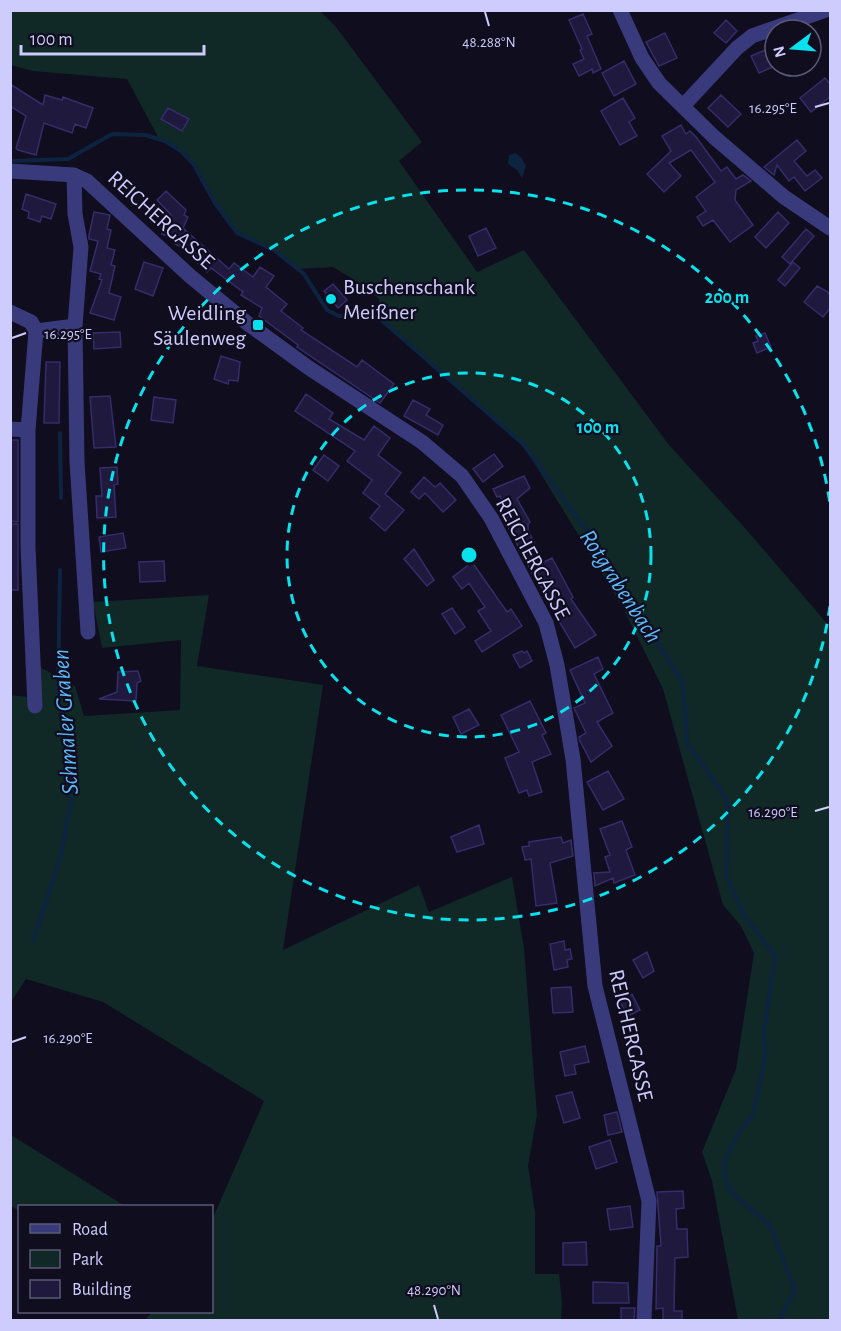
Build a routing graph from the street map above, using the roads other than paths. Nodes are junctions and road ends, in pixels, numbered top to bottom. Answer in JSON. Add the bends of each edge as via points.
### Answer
{"nodes":[{"id":1,"x":620,"y":10,"type":"edge"},
{"id":2,"x":826,"y":10,"type":"edge"},
{"id":3,"x":683,"y":106,"type":"junction"},
{"id":4,"x":10,"y":171,"type":"edge"},
{"id":5,"x":74,"y":174,"type":"junction"},
{"id":6,"x":831,"y":228,"type":"edge"},
{"id":7,"x":10,"y":312,"type":"edge"},
{"id":8,"x":75,"y":326,"type":"junction"},
{"id":9,"x":36,"y":331,"type":"junction"},
{"id":10,"x":10,"y":429,"type":"edge"},
{"id":11,"x":28,"y":430,"type":"junction"},
{"id":12,"x":88,"y":632,"type":"dead end"},
{"id":13,"x":35,"y":706,"type":"dead end"},
{"id":14,"x":644,"y":1320,"type":"edge"}],
"edges":[{"from":1,"to":3,"type":"street","via":[[659,83]]},
{"from":2,"to":3,"type":"street","via":[[752,36]]},
{"from":3,"to":6,"type":"street","via":[[775,189]]},
{"from":4,"to":5,"type":"street","name":"REICHERGASSE"},
{"from":5,"to":8,"type":"street","via":[[81,247]]},
{"from":5,"to":14,"type":"street","name":"REICHERGASSE","via":[[112,202],[190,276],[255,329],[422,442],[462,476],[490,518],[546,622],[573,759],[595,986],[649,1201]]},
{"from":7,"to":9,"type":"street","via":[[31,322]]},
{"from":8,"to":9,"type":"street"},
{"from":8,"to":12,"type":"street","via":[[77,462]]},
{"from":9,"to":11,"type":"street"},
{"from":10,"to":11,"type":"street"},
{"from":11,"to":13,"type":"street"}]}
